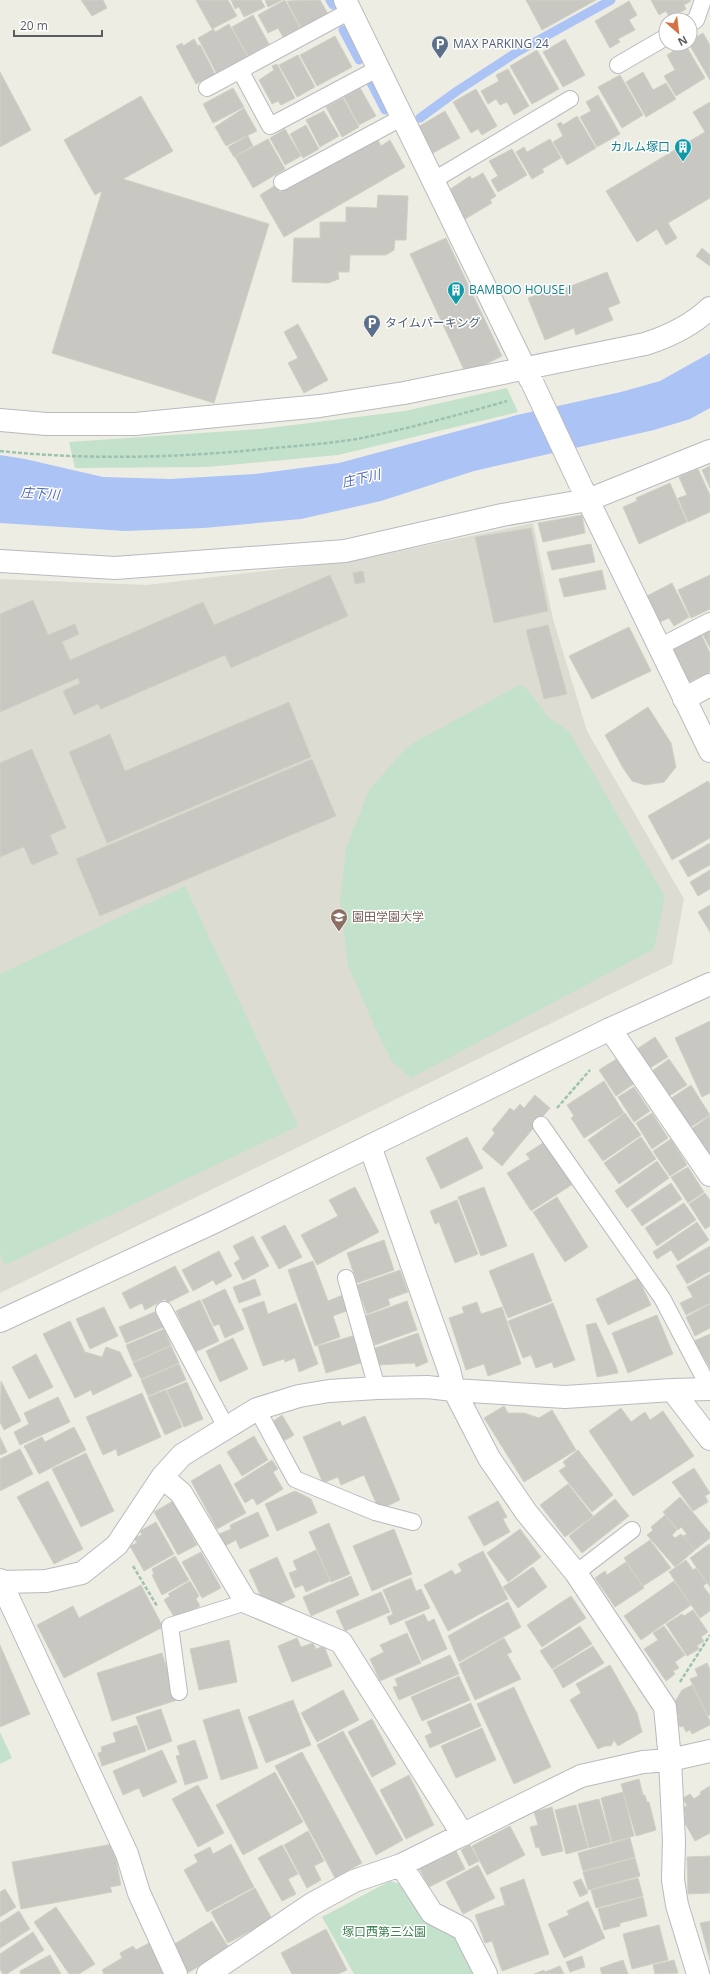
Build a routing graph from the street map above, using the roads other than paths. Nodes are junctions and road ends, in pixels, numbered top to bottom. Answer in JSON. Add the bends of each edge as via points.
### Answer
{"nodes":[{"id":1,"x":703,"y":0,"type":"edge"},
{"id":2,"x":348,"y":5,"type":"edge"},
{"id":3,"x":698,"y":14,"type":"edge"},
{"id":4,"x":658,"y":42,"type":"edge"},
{"id":5,"x":618,"y":65,"type":"dead end"},
{"id":6,"x":379,"y":68,"type":"junction"},
{"id":7,"x":240,"y":70,"type":"junction"},
{"id":8,"x":208,"y":88,"type":"dead end"},
{"id":9,"x":570,"y":99,"type":"dead end"},
{"id":10,"x":403,"y":117,"type":"junction"},
{"id":11,"x":434,"y":180,"type":"junction"},
{"id":12,"x":282,"y":182,"type":"dead end"},
{"id":13,"x":710,"y":308,"type":"edge"},
{"id":14,"x":529,"y":376,"type":"junction"},
{"id":15,"x":0,"y":420,"type":"edge"},
{"id":16,"x":710,"y":451,"type":"edge"},
{"id":17,"x":584,"y":492,"type":"junction"},
{"id":18,"x":0,"y":561,"type":"edge"},
{"id":19,"x":710,"y":622,"type":"edge"},
{"id":20,"x":659,"y":648,"type":"junction"},
{"id":21,"x":710,"y":685,"type":"edge"},
{"id":22,"x":684,"y":699,"type":"junction"},
{"id":23,"x":710,"y":752,"type":"edge"},
{"id":24,"x":710,"y":984,"type":"edge"},
{"id":25,"x":610,"y":1029,"type":"junction"},
{"id":26,"x":541,"y":1125,"type":"road end"},
{"id":27,"x":370,"y":1146,"type":"junction"},
{"id":28,"x":710,"y":1175,"type":"edge"},
{"id":29,"x":346,"y":1278,"type":"dead end"},
{"id":30,"x":164,"y":1310,"type":"dead end"},
{"id":31,"x":0,"y":1321,"type":"edge"},
{"id":32,"x":377,"y":1388,"type":"junction"},
{"id":33,"x":710,"y":1389,"type":"edge"},
{"id":34,"x":454,"y":1390,"type":"junction"},
{"id":35,"x":672,"y":1390,"type":"junction"},
{"id":36,"x":257,"y":1409,"type":"junction"},
{"id":37,"x":227,"y":1429,"type":"junction"},
{"id":38,"x":710,"y":1439,"type":"edge"},
{"id":39,"x":162,"y":1477,"type":"junction"},
{"id":40,"x":413,"y":1522,"type":"dead end"},
{"id":41,"x":632,"y":1530,"type":"dead end"},
{"id":42,"x":576,"y":1573,"type":"junction"},
{"id":43,"x":0,"y":1582,"type":"edge"},
{"id":44,"x":246,"y":1602,"type":"junction"},
{"id":45,"x":179,"y":1692,"type":"dead end"},
{"id":46,"x":710,"y":1751,"type":"edge"},
{"id":47,"x":670,"y":1760,"type":"junction"},
{"id":48,"x":463,"y":1835,"type":"junction"},
{"id":49,"x":401,"y":1864,"type":"junction"},
{"id":50,"x":176,"y":1974,"type":"edge"},
{"id":51,"x":208,"y":1974,"type":"edge"},
{"id":52,"x":486,"y":1974,"type":"edge"},
{"id":53,"x":698,"y":1974,"type":"edge"}],
"edges":[{"from":1,"to":3,"type":"lane"},
{"from":2,"to":6,"type":"street"},
{"from":2,"to":7,"type":"lane"},
{"from":4,"to":5,"type":"lane"},
{"from":6,"to":7,"type":"lane","via":[[270,126]]},
{"from":6,"to":10,"type":"street"},
{"from":7,"to":8,"type":"lane"},
{"from":9,"to":11,"type":"lane"},
{"from":10,"to":11,"type":"street"},
{"from":10,"to":12,"type":"lane"},
{"from":11,"to":14,"type":"street"},
{"from":13,"to":14,"type":"street","via":[[690,325],[661,339]]},
{"from":14,"to":15,"type":"street","via":[[320,406],[136,424],[46,424]]},
{"from":14,"to":17,"type":"street","bridge":true},
{"from":16,"to":17,"type":"street"},
{"from":17,"to":18,"type":"street","via":[[502,516],[345,551],[115,568]]},
{"from":17,"to":20,"type":"street"},
{"from":19,"to":20,"type":"lane"},
{"from":20,"to":22,"type":"street"},
{"from":21,"to":22,"type":"street"},
{"from":22,"to":23,"type":"street"},
{"from":24,"to":25,"type":"street"},
{"from":25,"to":27,"type":"street"},
{"from":25,"to":28,"type":"street"},
{"from":26,"to":33,"type":"lane","via":[[662,1298]]},
{"from":27,"to":31,"type":"street"},
{"from":27,"to":34,"type":"street"},
{"from":29,"to":32,"type":"lane"},
{"from":30,"to":37,"type":"lane"},
{"from":32,"to":34,"type":"street","via":[[427,1387]]},
{"from":32,"to":36,"type":"street","via":[[299,1396]]},
{"from":33,"to":35,"type":"street"},
{"from":34,"to":35,"type":"street","via":[[565,1397]]},
{"from":34,"to":42,"type":"street","via":[[489,1458],[526,1512]]},
{"from":35,"to":38,"type":"street"},
{"from":36,"to":37,"type":"street"},
{"from":36,"to":40,"type":"lane","via":[[295,1479],[375,1512]]},
{"from":37,"to":39,"type":"street","via":[[182,1455]]},
{"from":39,"to":43,"type":"street","via":[[117,1545],[82,1573],[46,1581]]},
{"from":39,"to":44,"type":"street","via":[[181,1493]]},
{"from":41,"to":42,"type":"lane"},
{"from":42,"to":47,"type":"street","via":[[664,1707]]},
{"from":43,"to":50,"type":"street","via":[[127,1854],[139,1893]]},
{"from":44,"to":45,"type":"lane","via":[[170,1626]]},
{"from":44,"to":48,"type":"street","via":[[341,1642]]},
{"from":46,"to":47,"type":"street"},
{"from":47,"to":48,"type":"street","via":[[643,1762],[581,1776]]},
{"from":47,"to":53,"type":"street","via":[[673,1880],[677,1905]]},
{"from":48,"to":49,"type":"street"},
{"from":49,"to":51,"type":"street","via":[[354,1882],[312,1904]]},
{"from":49,"to":52,"type":"street","via":[[432,1913],[463,1929]]}]}
